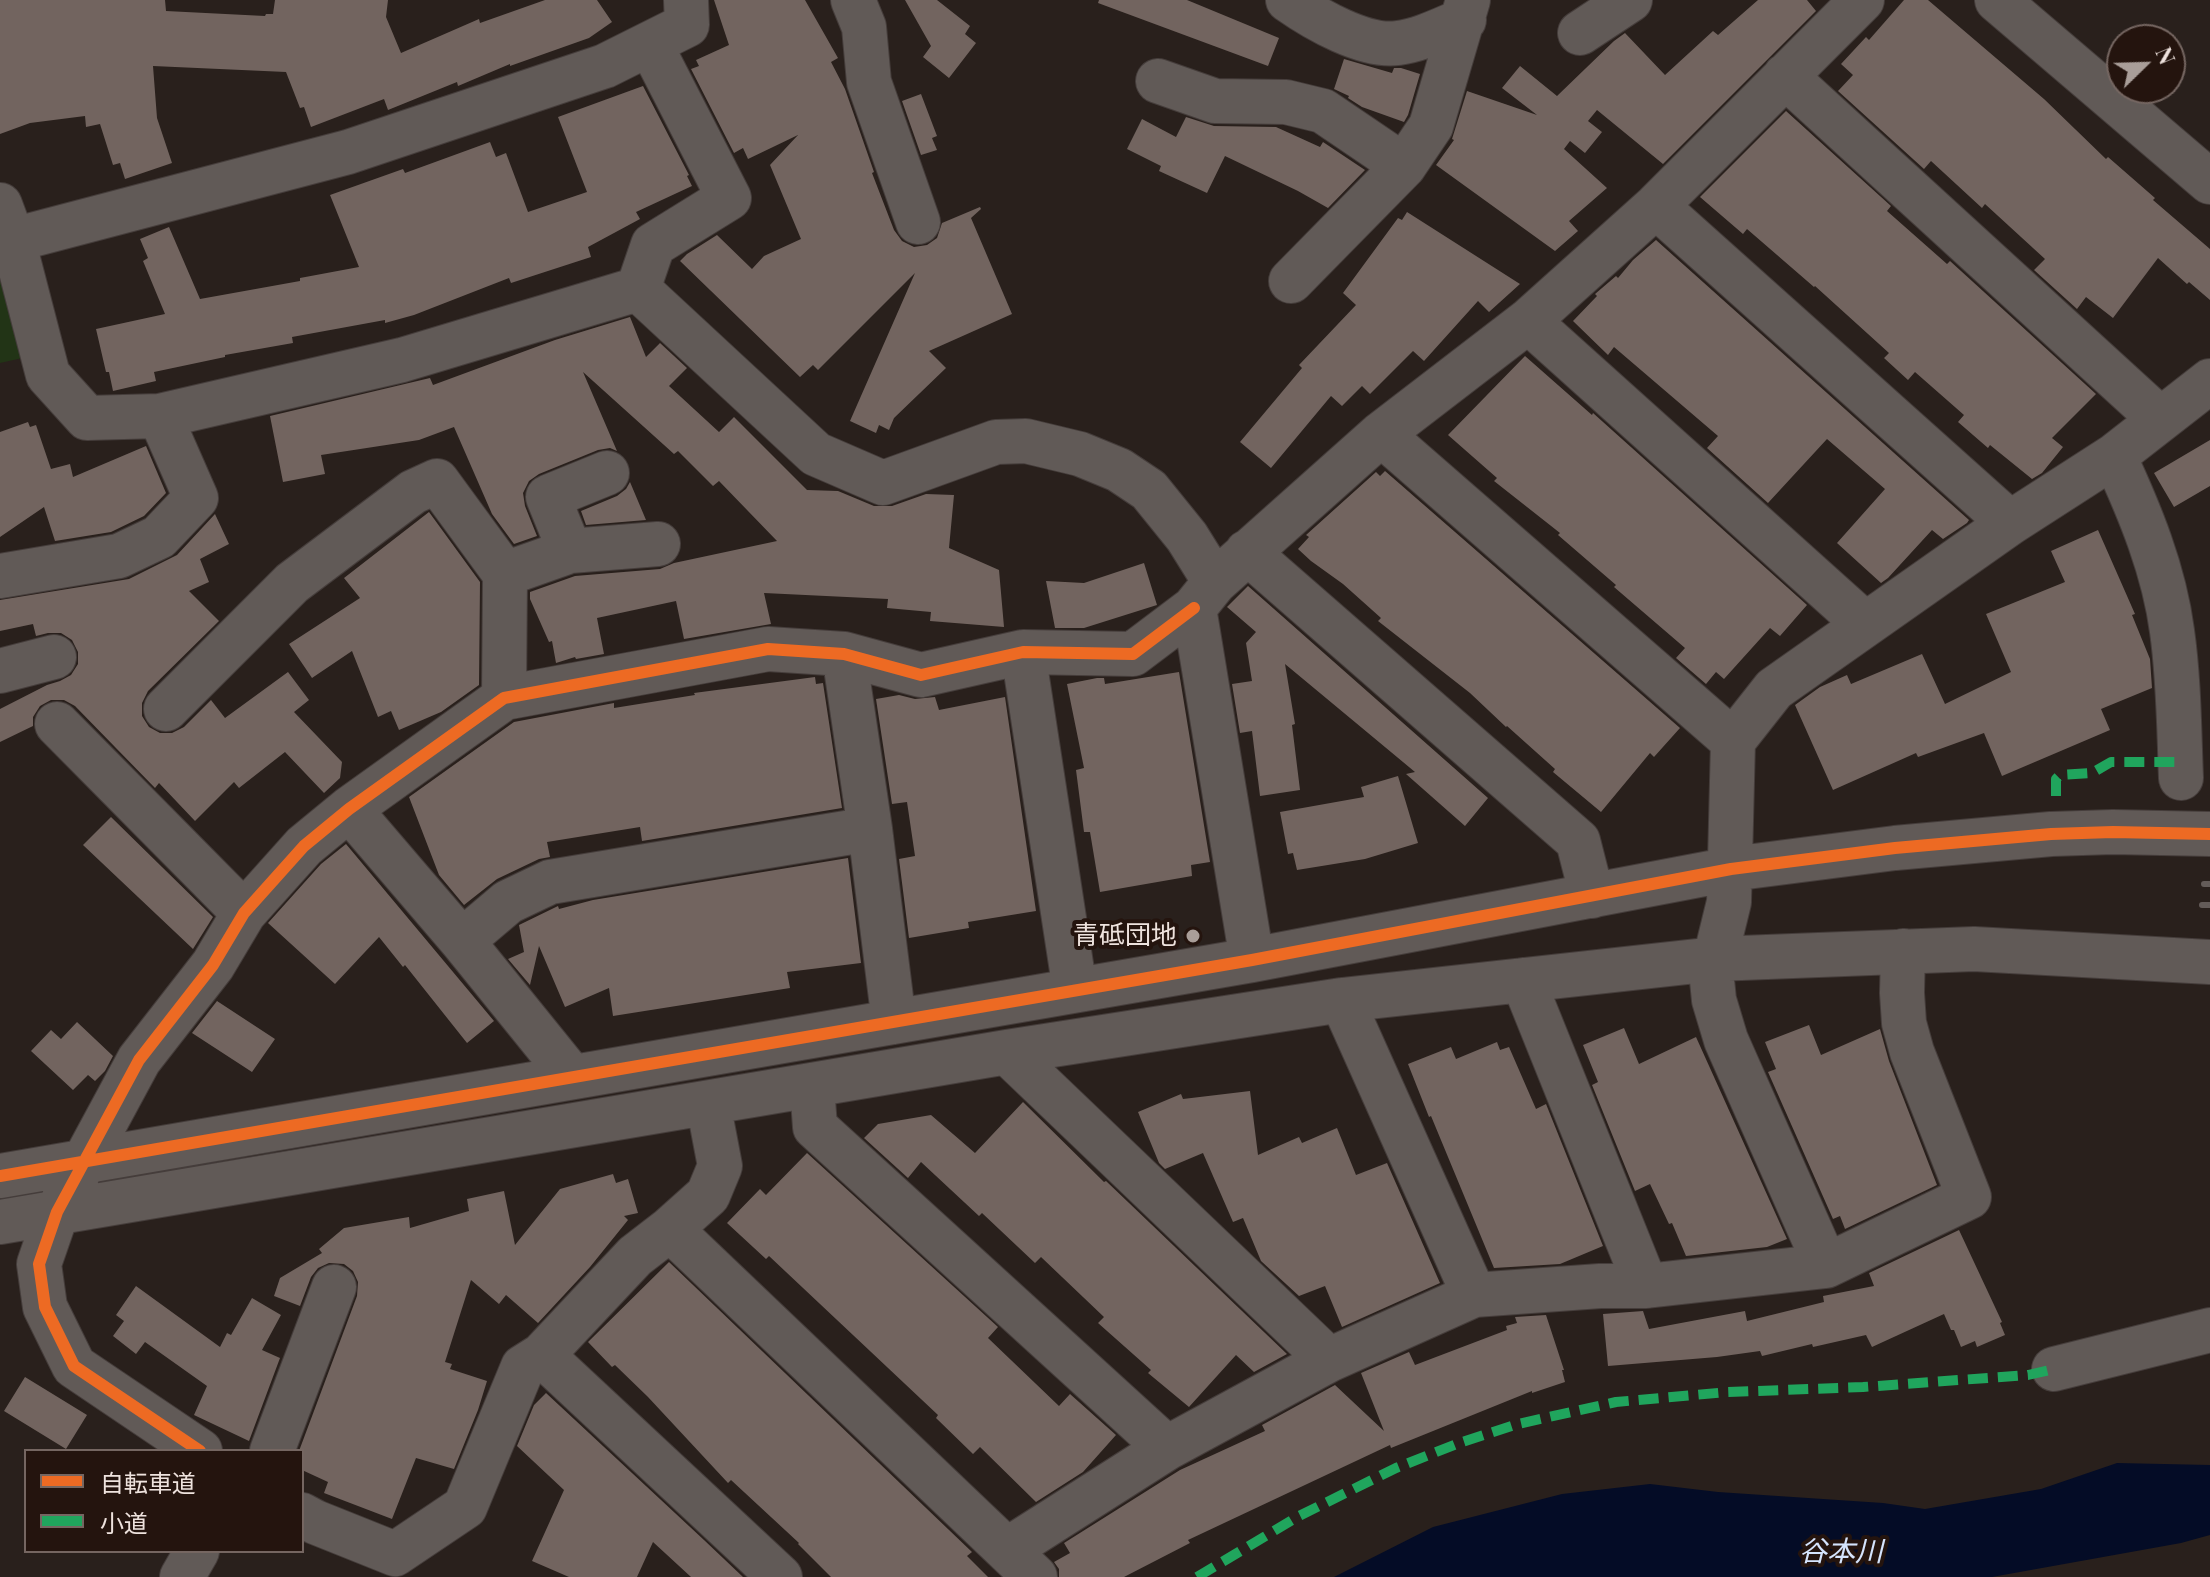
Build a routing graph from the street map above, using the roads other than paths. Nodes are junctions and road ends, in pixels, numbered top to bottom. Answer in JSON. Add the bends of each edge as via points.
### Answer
{"nodes":[{"id":1,"x":686,"y":0,"type":"edge"},
{"id":2,"x":853,"y":0,"type":"edge"},
{"id":3,"x":1288,"y":0,"type":"edge"},
{"id":4,"x":1630,"y":0,"type":"edge"},
{"id":5,"x":1862,"y":0,"type":"edge"},
{"id":6,"x":1997,"y":0,"type":"edge"},
{"id":7,"x":1466,"y":10,"type":"edge"},
{"id":8,"x":1580,"y":33,"type":"dead end"},
{"id":9,"x":650,"y":44,"type":"junction"},
{"id":10,"x":1785,"y":76,"type":"junction"},
{"id":11,"x":1158,"y":81,"type":"dead end"},
{"id":12,"x":1404,"y":166,"type":"junction"},
{"id":13,"x":2210,"y":182,"type":"edge"},
{"id":14,"x":1656,"y":206,"type":"junction"},
{"id":15,"x":918,"y":222,"type":"dead end"},
{"id":16,"x":6,"y":223,"type":"edge"},
{"id":17,"x":1291,"y":281,"type":"dead end"},
{"id":18,"x":638,"y":289,"type":"junction"},
{"id":19,"x":1528,"y":321,"type":"junction"},
{"id":20,"x":2210,"y":381,"type":"edge"},
{"id":21,"x":160,"y":416,"type":"junction"},
{"id":22,"x":2160,"y":419,"type":"junction"},
{"id":23,"x":1381,"y":434,"type":"junction"},
{"id":24,"x":2114,"y":456,"type":"junction"},
{"id":25,"x":607,"y":473,"type":"dead end"},
{"id":26,"x":2010,"y":523,"type":"junction"},
{"id":27,"x":658,"y":544,"type":"dead end"},
{"id":28,"x":570,"y":551,"type":"junction"},
{"id":29,"x":1247,"y":552,"type":"junction"},
{"id":30,"x":505,"y":574,"type":"junction"},
{"id":31,"x":0,"y":576,"type":"edge"},
{"id":32,"x":1204,"y":595,"type":"junction"},
{"id":33,"x":1865,"y":624,"type":"junction"},
{"id":34,"x":1023,"y":652,"type":"junction"},
{"id":35,"x":844,"y":654,"type":"junction"},
{"id":36,"x":54,"y":657,"type":"dead end"},
{"id":37,"x":0,"y":671,"type":"edge"},
{"id":38,"x":504,"y":698,"type":"junction"},
{"id":39,"x":166,"y":709,"type":"dead end"},
{"id":40,"x":57,"y":724,"type":"dead end"},
{"id":41,"x":1733,"y":741,"type":"junction"},
{"id":42,"x":2181,"y":778,"type":"dead end"},
{"id":43,"x":349,"y":809,"type":"junction"},
{"id":44,"x":870,"y":829,"type":"junction"},
{"id":45,"x":2210,"y":834,"type":"edge"},
{"id":46,"x":1731,"y":869,"type":"junction"},
{"id":47,"x":1592,"y":896,"type":"junction"},
{"id":48,"x":244,"y":913,"type":"junction"},
{"id":49,"x":462,"y":941,"type":"junction"},
{"id":50,"x":1903,"y":951,"type":"junction"},
{"id":51,"x":1715,"y":959,"type":"junction"},
{"id":52,"x":1252,"y":960,"type":"junction"},
{"id":53,"x":2210,"y":962,"type":"edge"},
{"id":54,"x":1523,"y":980,"type":"junction"},
{"id":55,"x":1075,"y":990,"type":"junction"},
{"id":56,"x":1342,"y":1000,"type":"junction"},
{"id":57,"x":894,"y":1022,"type":"junction"},
{"id":58,"x":1007,"y":1052,"type":"junction"},
{"id":59,"x":572,"y":1077,"type":"junction"},
{"id":60,"x":812,"y":1086,"type":"junction"},
{"id":61,"x":708,"y":1103,"type":"junction"},
{"id":62,"x":84,"y":1161,"type":"junction"},
{"id":63,"x":0,"y":1176,"type":"edge"},
{"id":64,"x":57,"y":1212,"type":"junction"},
{"id":65,"x":0,"y":1222,"type":"edge"},
{"id":66,"x":670,"y":1229,"type":"junction"},
{"id":67,"x":1826,"y":1266,"type":"junction"},
{"id":68,"x":1646,"y":1286,"type":"junction"},
{"id":69,"x":334,"y":1287,"type":"dead end"},
{"id":70,"x":1474,"y":1295,"type":"junction"},
{"id":71,"x":2210,"y":1330,"type":"edge"},
{"id":72,"x":542,"y":1355,"type":"junction"},
{"id":73,"x":1329,"y":1360,"type":"junction"},
{"id":74,"x":2054,"y":1369,"type":"dead end"},
{"id":75,"x":1167,"y":1448,"type":"junction"},
{"id":76,"x":197,"y":1449,"type":"edge"},
{"id":77,"x":273,"y":1449,"type":"edge"},
{"id":78,"x":304,"y":1516,"type":"edge"},
{"id":79,"x":196,"y":1553,"type":"edge"},
{"id":80,"x":1021,"y":1563,"type":"edge"},
{"id":81,"x":396,"y":1566,"type":"edge"},
{"id":82,"x":182,"y":1577,"type":"edge"},
{"id":83,"x":780,"y":1577,"type":"edge"}],
"edges":[{"from":1,"to":9,"type":"street","via":[[687,25]]},
{"from":2,"to":15,"type":"street","via":[[864,27],[869,82]]},
{"from":3,"to":7,"type":"street","via":[[1374,43],[1421,38]]},
{"from":4,"to":8,"type":"street"},
{"from":5,"to":10,"type":"street"},
{"from":6,"to":13,"type":"street"},
{"from":7,"to":12,"type":"street","via":[[1431,126]]},
{"from":9,"to":16,"type":"street","via":[[605,66],[348,152]]},
{"from":9,"to":18,"type":"street","via":[[729,198],[653,245]]},
{"from":10,"to":14,"type":"street"},
{"from":10,"to":22,"type":"street"},
{"from":11,"to":12,"type":"street","via":[[1215,101],[1286,102],[1323,111]]},
{"from":12,"to":17,"type":"street"},
{"from":14,"to":19,"type":"street"},
{"from":14,"to":26,"type":"street"},
{"from":16,"to":21,"type":"street","via":[[48,375],[87,418]]},
{"from":18,"to":21,"type":"street","via":[[402,360]]},
{"from":18,"to":32,"type":"street","via":[[816,454],[883,483],[996,442],[1026,441],[1119,470],[1149,490],[1187,537]]},
{"from":19,"to":23,"type":"street"},
{"from":19,"to":33,"type":"street"},
{"from":20,"to":22,"type":"street"},
{"from":21,"to":31,"type":"street","via":[[196,498],[159,537],[119,556]]},
{"from":22,"to":24,"type":"street"},
{"from":23,"to":29,"type":"street"},
{"from":23,"to":41,"type":"street"},
{"from":24,"to":26,"type":"street"},
{"from":24,"to":42,"type":"street","via":[[2160,573],[2172,628]]},
{"from":25,"to":28,"type":"street","via":[[548,497]]},
{"from":26,"to":33,"type":"street"},
{"from":27,"to":28,"type":"street"},
{"from":28,"to":30,"type":"street"},
{"from":29,"to":32,"type":"street"},
{"from":29,"to":47,"type":"street","via":[[1578,841]]},
{"from":30,"to":38,"type":"street"},
{"from":30,"to":39,"type":"street","via":[[437,481],[413,492],[292,583]]},
{"from":32,"to":34,"type":"street","via":[[1133,654]]},
{"from":32,"to":52,"type":"street"},
{"from":33,"to":41,"type":"street","via":[[1774,689]]},
{"from":34,"to":35,"type":"street","via":[[921,675]]},
{"from":34,"to":55,"type":"street"},
{"from":35,"to":38,"type":"street","via":[[768,649]]},
{"from":35,"to":44,"type":"street"},
{"from":36,"to":37,"type":"street"},
{"from":38,"to":43,"type":"street"},
{"from":40,"to":48,"type":"street"},
{"from":41,"to":46,"type":"street"},
{"from":43,"to":48,"type":"street","via":[[304,846]]},
{"from":43,"to":49,"type":"street"},
{"from":44,"to":49,"type":"street","via":[[550,882],[508,902]]},
{"from":44,"to":57,"type":"street"},
{"from":45,"to":46,"type":"street","via":[[2036,835]]},
{"from":46,"to":47,"type":"street"},
{"from":46,"to":51,"type":"street"},
{"from":47,"to":52,"type":"street"},
{"from":48,"to":62,"type":"street","via":[[213,965],[139,1060]]},
{"from":49,"to":59,"type":"street"},
{"from":50,"to":51,"type":"street"},
{"from":50,"to":53,"type":"street","via":[[2001,950]]},
{"from":50,"to":67,"type":"street","via":[[1904,1023],[1969,1197]]},
{"from":51,"to":54,"type":"street"},
{"from":51,"to":67,"type":"street","via":[[1714,1000],[1726,1040]]},
{"from":52,"to":55,"type":"street"},
{"from":54,"to":56,"type":"street"},
{"from":54,"to":68,"type":"street"},
{"from":55,"to":57,"type":"street"},
{"from":56,"to":58,"type":"street"},
{"from":56,"to":70,"type":"street"},
{"from":57,"to":59,"type":"street"},
{"from":58,"to":60,"type":"street"},
{"from":58,"to":73,"type":"street"},
{"from":59,"to":62,"type":"street"},
{"from":60,"to":61,"type":"street"},
{"from":60,"to":75,"type":"street","via":[[815,1127]]},
{"from":61,"to":64,"type":"street"},
{"from":61,"to":66,"type":"street","via":[[720,1166],[708,1195]]},
{"from":62,"to":63,"type":"street"},
{"from":62,"to":64,"type":"street"},
{"from":64,"to":65,"type":"street"},
{"from":64,"to":76,"type":"street","via":[[39,1264],[45,1307],[74,1366]]},
{"from":66,"to":72,"type":"street","via":[[635,1256]]},
{"from":66,"to":80,"type":"street"},
{"from":67,"to":68,"type":"street"},
{"from":68,"to":70,"type":"street"},
{"from":69,"to":77,"type":"street"},
{"from":70,"to":73,"type":"street"},
{"from":71,"to":74,"type":"street"},
{"from":72,"to":81,"type":"street","via":[[523,1367],[465,1507]]},
{"from":72,"to":83,"type":"street"},
{"from":73,"to":75,"type":"street"},
{"from":75,"to":80,"type":"street"},
{"from":78,"to":81,"type":"street"},
{"from":79,"to":82,"type":"street"}]}
